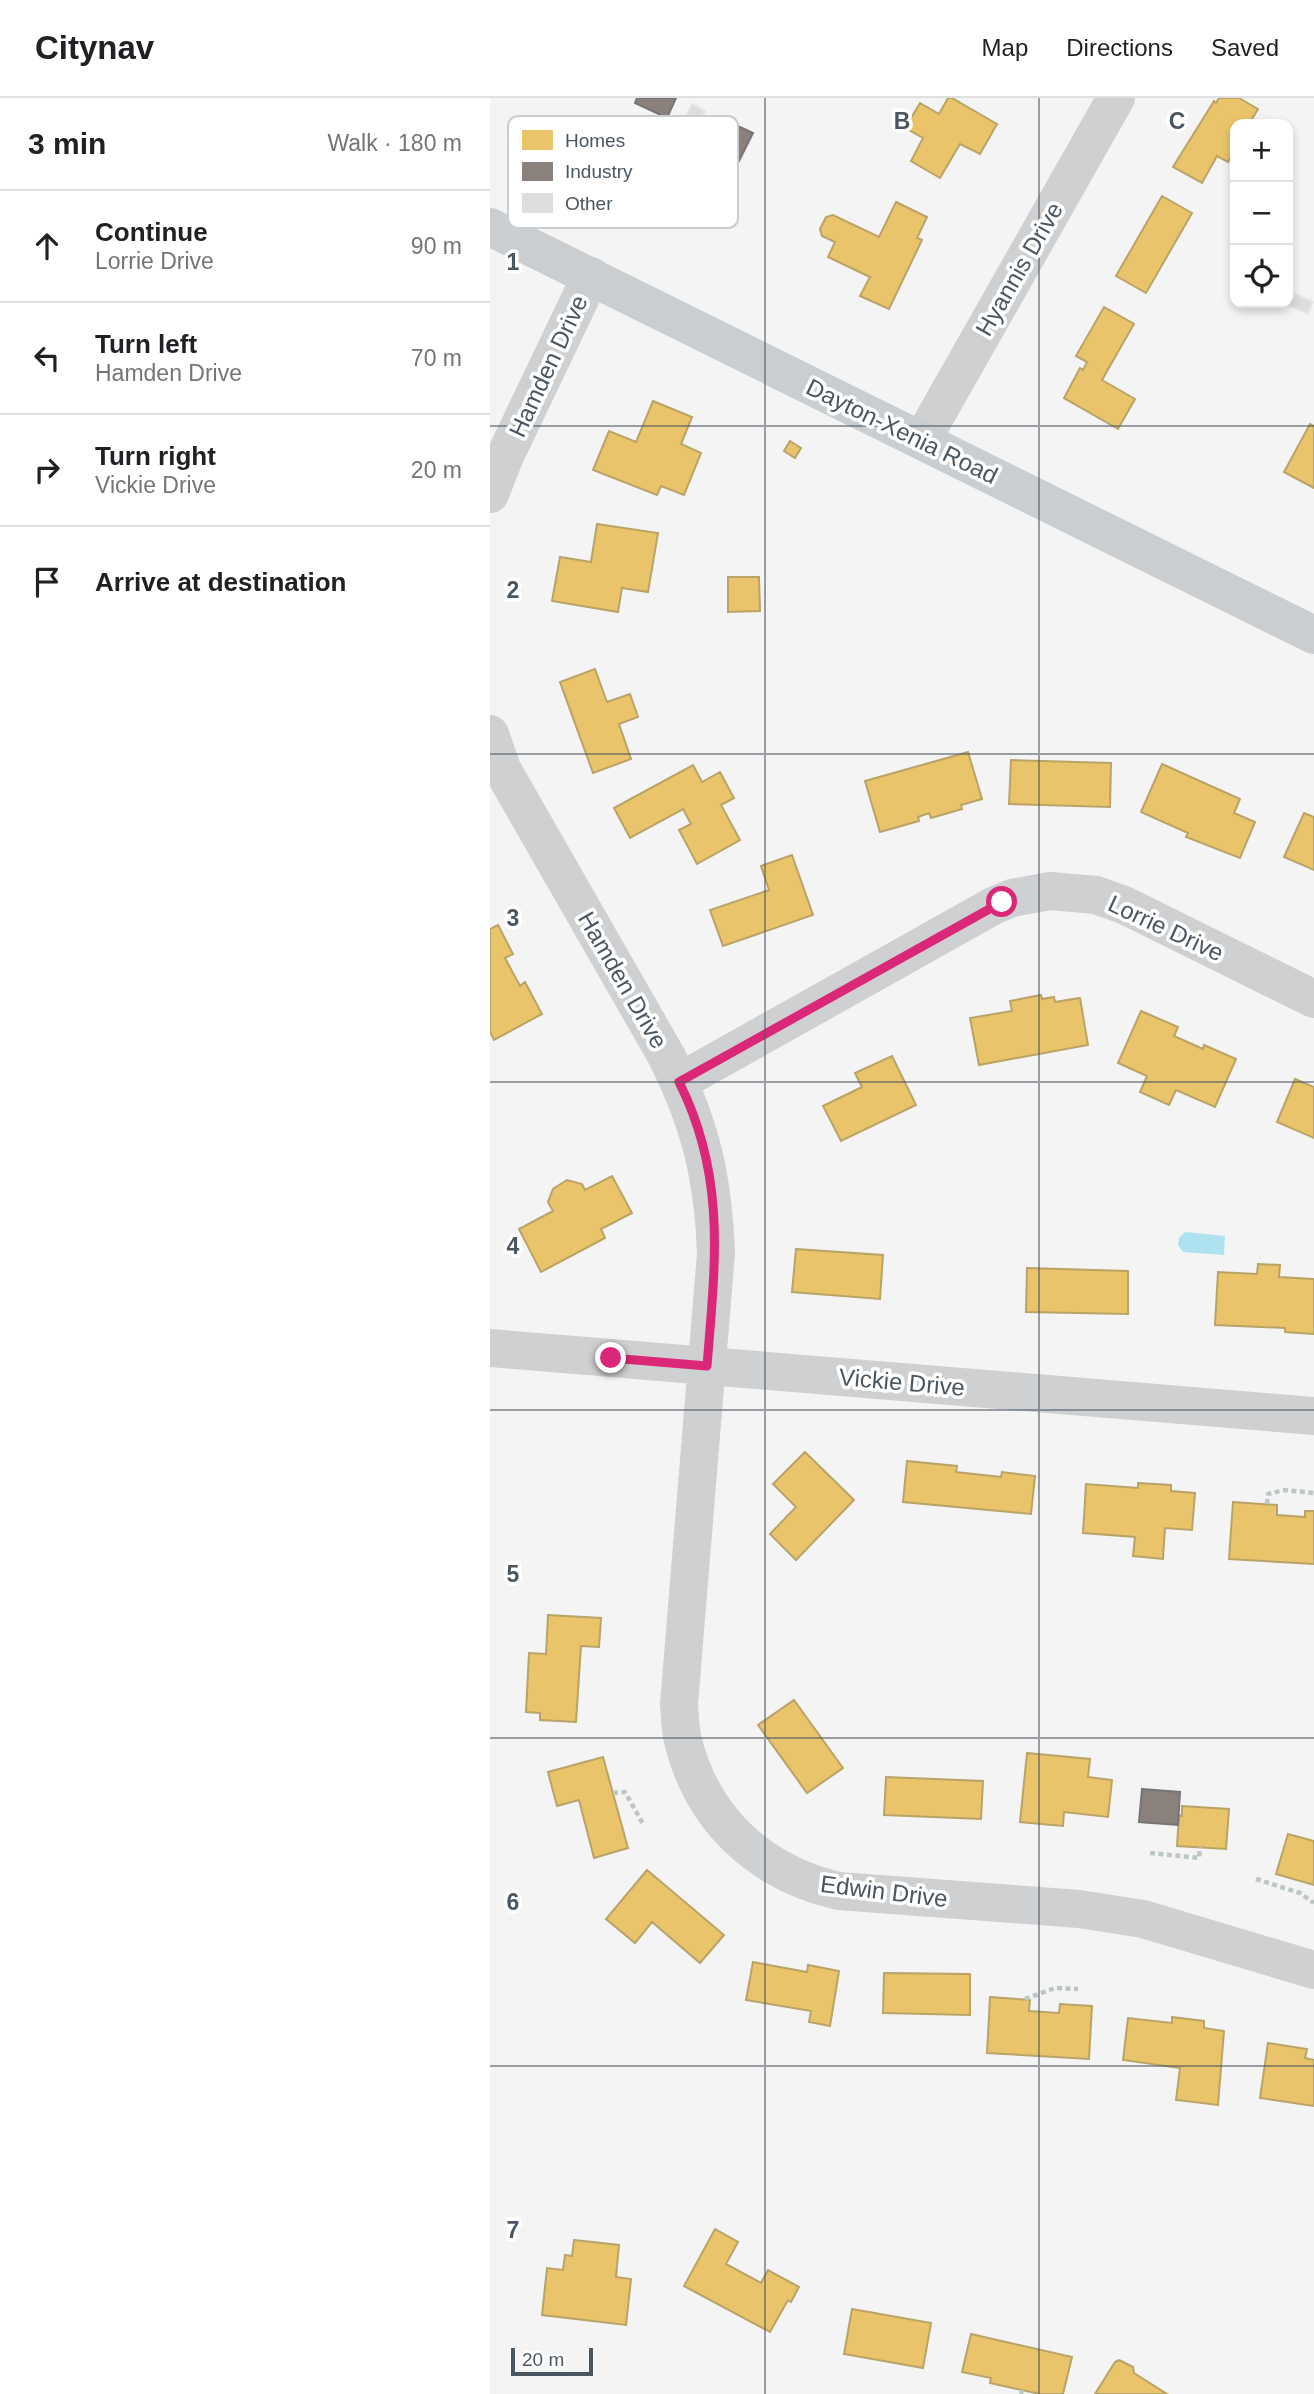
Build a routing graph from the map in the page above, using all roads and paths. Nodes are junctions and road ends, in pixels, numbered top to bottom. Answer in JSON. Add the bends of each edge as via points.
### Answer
{"nodes":[{"id":1,"x":1116,"y":98,"type":"edge"},
{"id":2,"x":490,"y":227,"type":"edge"},
{"id":3,"x":591,"y":276,"type":"junction"},
{"id":4,"x":922,"y":440,"type":"junction"},
{"id":5,"x":490,"y":494,"type":"edge"},
{"id":6,"x":1314,"y":635,"type":"edge"},
{"id":7,"x":490,"y":734,"type":"edge"},
{"id":8,"x":1314,"y":999,"type":"edge"},
{"id":9,"x":679,"y":1082,"type":"junction"},
{"id":10,"x":490,"y":1348,"type":"edge"},
{"id":11,"x":707,"y":1366,"type":"junction"},
{"id":12,"x":1314,"y":1416,"type":"edge"},
{"id":13,"x":1314,"y":1493,"type":"edge"},
{"id":14,"x":1267,"y":1504,"type":"dead end"},
{"id":15,"x":613,"y":1793,"type":"dead end"},
{"id":16,"x":643,"y":1824,"type":"dead end"},
{"id":17,"x":1200,"y":1847,"type":"dead end"},
{"id":18,"x":1150,"y":1853,"type":"dead end"},
{"id":19,"x":1256,"y":1879,"type":"dead end"},
{"id":20,"x":1314,"y":1903,"type":"edge"},
{"id":21,"x":1314,"y":1970,"type":"edge"},
{"id":22,"x":1078,"y":1989,"type":"dead end"},
{"id":23,"x":1025,"y":1999,"type":"dead end"}],
"edges":[{"from":1,"to":4,"type":"street","name":"Hyannis Drive"},
{"from":2,"to":3,"type":"main road","name":"Dayton-Xenia Road"},
{"from":3,"to":4,"type":"main road","name":"Dayton-Xenia Road"},
{"from":3,"to":5,"type":"street","name":"Hamden Drive"},
{"from":4,"to":6,"type":"main road","name":"Dayton-Xenia Road"},
{"from":7,"to":9,"type":"street","name":"Hamden Drive","via":[[502,769]]},
{"from":8,"to":9,"type":"street","name":"Lorrie Drive","via":[[1124,905],[1083,892],[1029,893],[993,906]]},
{"from":9,"to":11,"type":"street","name":"Hamden Drive","via":[[699,1132],[714,1206],[716,1253]]},
{"from":10,"to":11,"type":"street","name":"Vickie Drive"},
{"from":11,"to":12,"type":"street","name":"Vickie Drive"},
{"from":11,"to":21,"type":"street","name":"Edwin Drive","via":[[679,1704],[683,1740],[695,1779],[716,1814],[743,1844],[779,1870],[839,1891],[1079,1909],[1143,1919]]},
{"from":13,"to":14,"type":"path","via":[[1275,1490],[1268,1494]]},
{"from":15,"to":16,"type":"path","via":[[625,1792]]},
{"from":17,"to":18,"type":"path","via":[[1199,1857]]},
{"from":19,"to":20,"type":"path","via":[[1300,1893]]},
{"from":22,"to":23,"type":"path","via":[[1055,1988]]}]}
